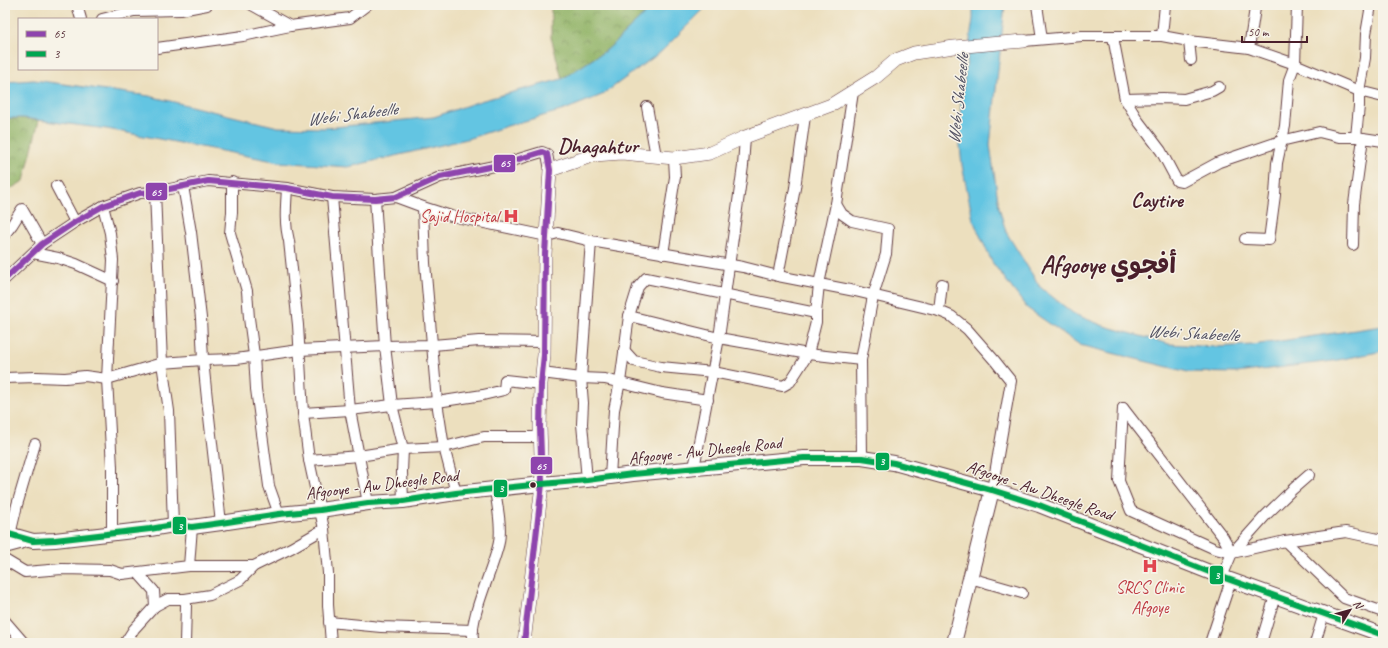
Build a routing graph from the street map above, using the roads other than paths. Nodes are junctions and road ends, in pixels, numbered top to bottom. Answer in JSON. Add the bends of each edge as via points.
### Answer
{"nodes":[{"id":1,"x":77,"y":5,"type":"edge"},
{"id":2,"x":207,"y":5,"type":"edge"},
{"id":3,"x":252,"y":5,"type":"edge"},
{"id":4,"x":367,"y":5,"type":"edge"},
{"id":5,"x":1037,"y":5,"type":"edge"},
{"id":6,"x":1165,"y":5,"type":"edge"},
{"id":7,"x":1257,"y":5,"type":"edge"},
{"id":8,"x":1297,"y":5,"type":"edge"},
{"id":9,"x":1371,"y":5,"type":"edge"},
{"id":10,"x":135,"y":12,"type":"edge"},
{"id":11,"x":81,"y":18,"type":"edge"},
{"id":12,"x":107,"y":18,"type":"edge"},
{"id":13,"x":290,"y":26,"type":"junction"},
{"id":14,"x":1162,"y":36,"type":"junction"},
{"id":15,"x":1113,"y":37,"type":"junction"},
{"id":16,"x":1042,"y":39,"type":"junction"},
{"id":17,"x":1024,"y":41,"type":"joint"},
{"id":18,"x":1189,"y":41,"type":"junction"},
{"id":19,"x":158,"y":48,"type":"edge"},
{"id":20,"x":1249,"y":48,"type":"junction"},
{"id":21,"x":1191,"y":60,"type":"dead end"},
{"id":22,"x":1295,"y":64,"type":"junction"},
{"id":23,"x":1219,"y":87,"type":"dead end"},
{"id":24,"x":1359,"y":91,"type":"junction"},
{"id":25,"x":853,"y":92,"type":"junction"},
{"id":26,"x":1383,"y":97,"type":"edge"},
{"id":27,"x":1125,"y":99,"type":"junction"},
{"id":28,"x":647,"y":107,"type":"dead end"},
{"id":29,"x":805,"y":116,"type":"junction"},
{"id":30,"x":745,"y":137,"type":"junction"},
{"id":31,"x":1359,"y":137,"type":"junction"},
{"id":32,"x":1281,"y":141,"type":"junction"},
{"id":33,"x":1383,"y":141,"type":"edge"},
{"id":34,"x":656,"y":156,"type":"junction"},
{"id":35,"x":674,"y":158,"type":"junction"},
{"id":36,"x":550,"y":170,"type":"junction"},
{"id":37,"x":232,"y":182,"type":"junction"},
{"id":38,"x":56,"y":186,"type":"dead end"},
{"id":39,"x":182,"y":186,"type":"junction"},
{"id":40,"x":287,"y":188,"type":"junction"},
{"id":41,"x":155,"y":192,"type":"junction"},
{"id":42,"x":332,"y":197,"type":"junction"},
{"id":43,"x":396,"y":197,"type":"junction"},
{"id":44,"x":375,"y":199,"type":"junction"},
{"id":45,"x":836,"y":204,"type":"junction"},
{"id":46,"x":103,"y":206,"type":"junction"},
{"id":47,"x":423,"y":208,"type":"junction"},
{"id":48,"x":75,"y":222,"type":"junction"},
{"id":49,"x":5,"y":234,"type":"edge"},
{"id":50,"x":547,"y":236,"type":"junction"},
{"id":51,"x":1245,"y":239,"type":"dead end"},
{"id":52,"x":591,"y":242,"type":"junction"},
{"id":53,"x":42,"y":244,"type":"junction"},
{"id":54,"x":1353,"y":245,"type":"dead end"},
{"id":55,"x":32,"y":253,"type":"junction"},
{"id":56,"x":663,"y":254,"type":"junction"},
{"id":57,"x":729,"y":265,"type":"junction"},
{"id":58,"x":778,"y":276,"type":"junction"},
{"id":59,"x":5,"y":278,"type":"edge"},
{"id":60,"x":113,"y":282,"type":"junction"},
{"id":61,"x":819,"y":284,"type":"junction"},
{"id":62,"x":942,"y":284,"type":"dead end"},
{"id":63,"x":725,"y":294,"type":"junction"},
{"id":64,"x":873,"y":296,"type":"junction"},
{"id":65,"x":939,"y":310,"type":"junction"},
{"id":66,"x":816,"y":313,"type":"junction"},
{"id":67,"x":629,"y":316,"type":"junction"},
{"id":68,"x":719,"y":338,"type":"junction"},
{"id":69,"x":543,"y":342,"type":"junction"},
{"id":70,"x":433,"y":345,"type":"junction"},
{"id":71,"x":385,"y":346,"type":"junction"},
{"id":72,"x":344,"y":348,"type":"junction"},
{"id":73,"x":299,"y":350,"type":"junction"},
{"id":74,"x":624,"y":350,"type":"junction"},
{"id":75,"x":808,"y":354,"type":"junction"},
{"id":76,"x":254,"y":355,"type":"junction"},
{"id":77,"x":203,"y":360,"type":"junction"},
{"id":78,"x":861,"y":360,"type":"junction"},
{"id":79,"x":162,"y":363,"type":"junction"},
{"id":80,"x":713,"y":372,"type":"junction"},
{"id":81,"x":5,"y":378,"type":"edge"},
{"id":82,"x":542,"y":378,"type":"junction"},
{"id":83,"x":581,"y":378,"type":"junction"},
{"id":84,"x":108,"y":379,"type":"junction"},
{"id":85,"x":620,"y":382,"type":"junction"},
{"id":86,"x":708,"y":400,"type":"junction"},
{"id":87,"x":437,"y":402,"type":"junction"},
{"id":88,"x":392,"y":405,"type":"junction"},
{"id":89,"x":350,"y":410,"type":"junction"},
{"id":90,"x":303,"y":413,"type":"junction"},
{"id":91,"x":540,"y":437,"type":"junction"},
{"id":92,"x":34,"y":444,"type":"dead end"},
{"id":93,"x":444,"y":447,"type":"junction"},
{"id":94,"x":403,"y":449,"type":"junction"},
{"id":95,"x":359,"y":456,"type":"junction"},
{"id":96,"x":862,"y":458,"type":"junction"},
{"id":97,"x":309,"y":460,"type":"junction"},
{"id":98,"x":694,"y":468,"type":"junction"},
{"id":99,"x":1309,"y":476,"type":"dead end"},
{"id":100,"x":610,"y":477,"type":"junction"},
{"id":101,"x":588,"y":480,"type":"junction"},
{"id":102,"x":542,"y":484,"type":"junction"},
{"id":103,"x":495,"y":489,"type":"junction"},
{"id":104,"x":992,"y":490,"type":"junction"},
{"id":105,"x":456,"y":493,"type":"junction"},
{"id":106,"x":403,"y":501,"type":"junction"},
{"id":107,"x":368,"y":503,"type":"junction"},
{"id":108,"x":320,"y":510,"type":"junction"},
{"id":109,"x":279,"y":514,"type":"junction"},
{"id":110,"x":221,"y":523,"type":"junction"},
{"id":111,"x":173,"y":525,"type":"junction"},
{"id":112,"x":192,"y":527,"type":"junction"},
{"id":113,"x":324,"y":529,"type":"junction"},
{"id":114,"x":112,"y":533,"type":"junction"},
{"id":115,"x":8,"y":534,"type":"edge"},
{"id":116,"x":1383,"y":540,"type":"edge"},
{"id":117,"x":33,"y":541,"type":"junction"},
{"id":118,"x":1285,"y":541,"type":"junction"},
{"id":119,"x":5,"y":548,"type":"edge"},
{"id":120,"x":1232,"y":553,"type":"junction"},
{"id":121,"x":5,"y":560,"type":"edge"},
{"id":122,"x":189,"y":566,"type":"junction"},
{"id":123,"x":254,"y":566,"type":"junction"},
{"id":124,"x":138,"y":573,"type":"junction"},
{"id":125,"x":970,"y":578,"type":"junction"},
{"id":126,"x":1226,"y":579,"type":"junction"},
{"id":127,"x":1022,"y":593,"type":"dead end"},
{"id":128,"x":1275,"y":596,"type":"junction"},
{"id":129,"x":185,"y":599,"type":"junction"},
{"id":130,"x":155,"y":606,"type":"junction"},
{"id":131,"x":1383,"y":612,"type":"edge"},
{"id":132,"x":1324,"y":614,"type":"junction"},
{"id":133,"x":5,"y":621,"type":"edge"},
{"id":134,"x":329,"y":622,"type":"junction"},
{"id":135,"x":473,"y":630,"type":"junction"},
{"id":136,"x":1383,"y":635,"type":"edge"},
{"id":137,"x":24,"y":643,"type":"edge"},
{"id":138,"x":125,"y":643,"type":"edge"},
{"id":139,"x":185,"y":643,"type":"edge"},
{"id":140,"x":189,"y":643,"type":"edge"},
{"id":141,"x":331,"y":643,"type":"edge"},
{"id":142,"x":474,"y":643,"type":"edge"},
{"id":143,"x":524,"y":643,"type":"edge"},
{"id":144,"x":954,"y":643,"type":"edge"},
{"id":145,"x":1210,"y":643,"type":"edge"},
{"id":146,"x":1261,"y":643,"type":"edge"},
{"id":147,"x":1315,"y":643,"type":"edge"}],
"edges":[{"from":1,"to":11,"type":"street"},
{"from":2,"to":10,"type":"street","via":[[181,10]]},
{"from":3,"to":13,"type":"street"},
{"from":4,"to":13,"type":"street","via":[[350,18]]},
{"from":5,"to":16,"type":"street"},
{"from":6,"to":14,"type":"street"},
{"from":7,"to":20,"type":"street"},
{"from":8,"to":22,"type":"street"},
{"from":9,"to":24,"type":"street"},
{"from":10,"to":12,"type":"street"},
{"from":13,"to":19,"type":"street","via":[[243,36]]},
{"from":14,"to":15,"type":"street"},
{"from":14,"to":18,"type":"street"},
{"from":15,"to":16,"type":"street"},
{"from":15,"to":27,"type":"street"},
{"from":16,"to":17,"type":"street"},
{"from":17,"to":25,"type":"street","via":[[914,53],[896,60]]},
{"from":18,"to":20,"type":"street"},
{"from":18,"to":21,"type":"street"},
{"from":20,"to":22,"type":"street"},
{"from":22,"to":24,"type":"street"},
{"from":22,"to":32,"type":"street","via":[[1289,80],[1285,126]]},
{"from":23,"to":27,"type":"street","via":[[1184,99]]},
{"from":24,"to":26,"type":"street"},
{"from":24,"to":31,"type":"street"},
{"from":25,"to":29,"type":"street"},
{"from":25,"to":45,"type":"street"},
{"from":27,"to":32,"type":"street","via":[[1161,151],[1177,181],[1182,182],[1219,162]]},
{"from":28,"to":34,"type":"street"},
{"from":29,"to":30,"type":"street"},
{"from":29,"to":58,"type":"street","via":[[795,188]]},
{"from":30,"to":35,"type":"street","via":[[710,152]]},
{"from":30,"to":57,"type":"street"},
{"from":31,"to":32,"type":"street","via":[[1339,137],[1319,132]]},
{"from":31,"to":33,"type":"street"},
{"from":31,"to":54,"type":"street"},
{"from":32,"to":51,"type":"street","via":[[1269,240]]},
{"from":34,"to":35,"type":"street"},
{"from":34,"to":36,"type":"street","via":[[622,153],[594,155]]},
{"from":35,"to":56,"type":"street","via":[[675,177]]},
{"from":36,"to":43,"type":"street","via":[[547,154],[542,152],[499,165],[440,177]]},
{"from":36,"to":50,"type":"street"},
{"from":37,"to":39,"type":"street","via":[[208,181]]},
{"from":37,"to":40,"type":"street"},
{"from":37,"to":76,"type":"street","via":[[230,233],[247,290]]},
{"from":38,"to":48,"type":"street"},
{"from":39,"to":41,"type":"street"},
{"from":39,"to":77,"type":"street","via":[[191,232]]},
{"from":40,"to":42,"type":"street"},
{"from":40,"to":73,"type":"street","via":[[286,230]]},
{"from":41,"to":46,"type":"street","via":[[140,193]]},
{"from":41,"to":79,"type":"street"},
{"from":42,"to":44,"type":"street"},
{"from":42,"to":72,"type":"street"},
{"from":43,"to":44,"type":"street"},
{"from":43,"to":47,"type":"street"},
{"from":44,"to":71,"type":"street"},
{"from":45,"to":61,"type":"street"},
{"from":45,"to":64,"type":"street","via":[[842,214],[852,221],[888,229],[886,254]]},
{"from":46,"to":48,"type":"street"},
{"from":46,"to":60,"type":"street","via":[[110,233]]},
{"from":47,"to":50,"type":"street"},
{"from":47,"to":70,"type":"street","via":[[425,263]]},
{"from":48,"to":53,"type":"street"},
{"from":49,"to":53,"type":"street","via":[[22,209]]},
{"from":50,"to":52,"type":"street","via":[[558,233]]},
{"from":50,"to":69,"type":"street"},
{"from":52,"to":56,"type":"street"},
{"from":52,"to":83,"type":"street"},
{"from":53,"to":55,"type":"street"},
{"from":55,"to":59,"type":"street"},
{"from":55,"to":60,"type":"street","via":[[76,264]]},
{"from":56,"to":57,"type":"street"},
{"from":57,"to":58,"type":"street"},
{"from":57,"to":63,"type":"street"},
{"from":58,"to":61,"type":"street"},
{"from":60,"to":84,"type":"street"},
{"from":61,"to":64,"type":"street"},
{"from":61,"to":66,"type":"street"},
{"from":62,"to":65,"type":"street"},
{"from":63,"to":66,"type":"street"},
{"from":63,"to":67,"type":"street","via":[[646,278],[638,287]]},
{"from":63,"to":68,"type":"street"},
{"from":64,"to":65,"type":"street"},
{"from":64,"to":78,"type":"street"},
{"from":65,"to":104,"type":"street","via":[[967,329],[1011,381]]},
{"from":66,"to":75,"type":"street"},
{"from":67,"to":68,"type":"street"},
{"from":67,"to":74,"type":"street"},
{"from":68,"to":75,"type":"street"},
{"from":68,"to":80,"type":"street"},
{"from":69,"to":70,"type":"street"},
{"from":69,"to":82,"type":"street"},
{"from":70,"to":71,"type":"street"},
{"from":70,"to":87,"type":"street"},
{"from":71,"to":72,"type":"street"},
{"from":71,"to":88,"type":"street"},
{"from":72,"to":73,"type":"street"},
{"from":72,"to":89,"type":"street"},
{"from":73,"to":76,"type":"street"},
{"from":73,"to":90,"type":"street"},
{"from":74,"to":80,"type":"street","via":[[634,361],[661,367]]},
{"from":74,"to":85,"type":"street"},
{"from":75,"to":78,"type":"street"},
{"from":75,"to":80,"type":"street","via":[[790,382],[783,386]]},
{"from":76,"to":77,"type":"street","via":[[236,359]]},
{"from":76,"to":109,"type":"street","via":[[269,486]]},
{"from":77,"to":79,"type":"street"},
{"from":77,"to":110,"type":"street"},
{"from":78,"to":96,"type":"street"},
{"from":79,"to":84,"type":"street"},
{"from":79,"to":111,"type":"street","via":[[170,411]]},
{"from":80,"to":86,"type":"street"},
{"from":81,"to":84,"type":"street","via":[[85,376]]},
{"from":82,"to":83,"type":"street"},
{"from":82,"to":87,"type":"street","via":[[505,380],[504,390]]},
{"from":82,"to":91,"type":"street"},
{"from":83,"to":85,"type":"street"},
{"from":83,"to":101,"type":"street","via":[[582,424]]},
{"from":84,"to":114,"type":"street"},
{"from":85,"to":86,"type":"street","via":[[662,393]]},
{"from":85,"to":100,"type":"street","via":[[614,410]]},
{"from":86,"to":98,"type":"street"},
{"from":87,"to":88,"type":"street"},
{"from":87,"to":93,"type":"street"},
{"from":88,"to":89,"type":"street"},
{"from":88,"to":94,"type":"street"},
{"from":89,"to":90,"type":"street"},
{"from":89,"to":95,"type":"street"},
{"from":90,"to":97,"type":"street"},
{"from":91,"to":93,"type":"street","via":[[484,438]]},
{"from":91,"to":102,"type":"street"},
{"from":92,"to":115,"type":"street"},
{"from":93,"to":94,"type":"street"},
{"from":93,"to":105,"type":"street"},
{"from":94,"to":95,"type":"street"},
{"from":94,"to":106,"type":"street"},
{"from":95,"to":97,"type":"street"},
{"from":95,"to":107,"type":"street"},
{"from":96,"to":98,"type":"main road","name":"Afgooye - Aw Dheegle Road","via":[[804,458]]},
{"from":96,"to":104,"type":"main road","name":"Afgooye - Aw Dheegle Road","via":[[894,463]]},
{"from":97,"to":108,"type":"street"},
{"from":98,"to":100,"type":"main road","name":"Afgooye - Aw Dheegle Road"},
{"from":99,"to":120,"type":"street","via":[[1266,516]]},
{"from":100,"to":101,"type":"main road","name":"Afgooye - Aw Dheegle Road"},
{"from":101,"to":102,"type":"main road","name":"Afgooye - Aw Dheegle Road"},
{"from":102,"to":103,"type":"main road","name":"Afgooye - Aw Dheegle Road"},
{"from":102,"to":143,"type":"street"},
{"from":103,"to":105,"type":"main road","name":"Afgooye - Aw Dheegle Road"},
{"from":103,"to":135,"type":"street","via":[[499,541]]},
{"from":104,"to":125,"type":"main road"},
{"from":104,"to":126,"type":"main road","name":"Afgooye - Aw Dheegle Road","via":[[1040,505]]},
{"from":105,"to":106,"type":"main road","name":"Afgooye - Aw Dheegle Road"},
{"from":106,"to":107,"type":"main road","name":"Afgooye - Aw Dheegle Road"},
{"from":107,"to":108,"type":"main road","name":"Afgooye - Aw Dheegle Road"},
{"from":108,"to":109,"type":"main road","name":"Afgooye - Aw Dheegle Road"},
{"from":108,"to":113,"type":"street"},
{"from":109,"to":110,"type":"main road","name":"Afgooye - Aw Dheegle Road"},
{"from":110,"to":112,"type":"main road","name":"Afgooye - Aw Dheegle Road"},
{"from":111,"to":112,"type":"main road","name":"Afgooye - Aw Dheegle Road"},
{"from":111,"to":114,"type":"main road","name":"Afgooye - Aw Dheegle Road"},
{"from":112,"to":122,"type":"street"},
{"from":113,"to":123,"type":"street"},
{"from":113,"to":134,"type":"street"},
{"from":114,"to":117,"type":"main road","name":"Afgooye - Aw Dheegle Road"},
{"from":115,"to":117,"type":"main road","name":"Afgooye - Aw Dheegle Road"},
{"from":116,"to":118,"type":"street","via":[[1346,532]]},
{"from":117,"to":119,"type":"street"},
{"from":118,"to":120,"type":"street"},
{"from":118,"to":131,"type":"street","via":[[1344,598]]},
{"from":120,"to":120,"type":"street","via":[[1223,537],[1123,408],[1119,481],[1132,511],[1215,549]]},
{"from":120,"to":126,"type":"street"},
{"from":121,"to":124,"type":"street","via":[[25,572],[62,569]]},
{"from":122,"to":123,"type":"street"},
{"from":122,"to":124,"type":"street"},
{"from":123,"to":129,"type":"street","via":[[240,580],[210,595]]},
{"from":124,"to":130,"type":"street","via":[[154,591]]},
{"from":125,"to":127,"type":"street"},
{"from":125,"to":144,"type":"main road"},
{"from":126,"to":128,"type":"main road","name":"Afgooye - Aw Dheegle Road"},
{"from":126,"to":145,"type":"street"},
{"from":128,"to":132,"type":"main road","name":"Afgooye - Aw Dheegle Road"},
{"from":128,"to":146,"type":"street"},
{"from":129,"to":130,"type":"street","via":[[168,599]]},
{"from":129,"to":139,"type":"street"},
{"from":130,"to":138,"type":"street"},
{"from":132,"to":136,"type":"main road","name":"Afgooye - Aw Dheegle Road"},
{"from":132,"to":147,"type":"street"},
{"from":133,"to":137,"type":"street"},
{"from":134,"to":135,"type":"street","via":[[382,627]]},
{"from":134,"to":141,"type":"street"},
{"from":135,"to":142,"type":"street"},
{"from":139,"to":140,"type":"street"}]}
